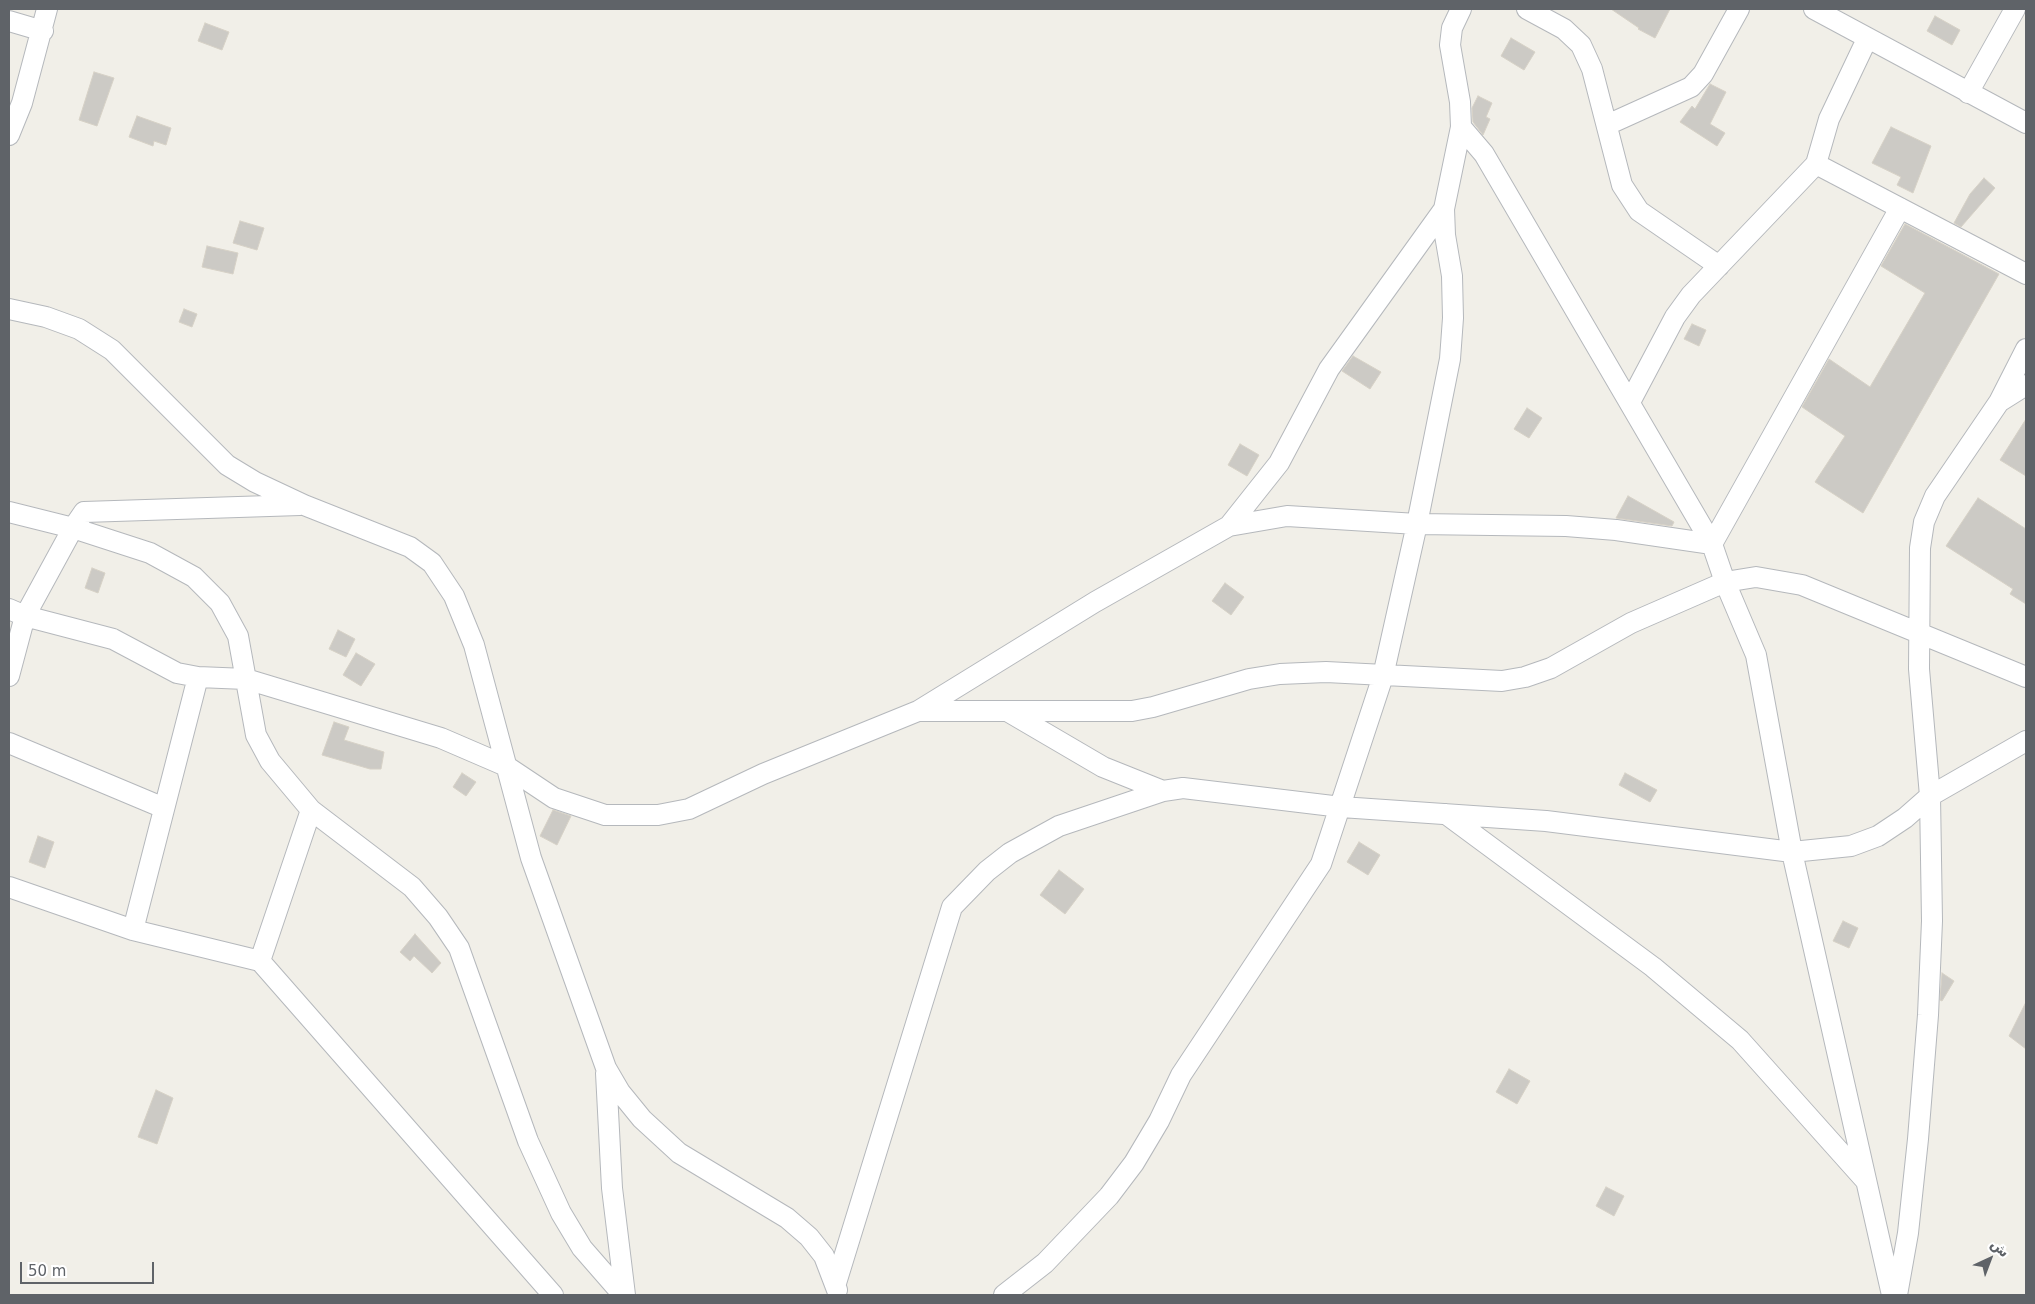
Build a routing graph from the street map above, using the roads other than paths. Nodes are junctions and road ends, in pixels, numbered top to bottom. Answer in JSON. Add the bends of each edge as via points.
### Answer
{"nodes":[{"id":1,"x":48,"y":9,"type":"edge"},
{"id":2,"x":1461,"y":9,"type":"edge"},
{"id":3,"x":1528,"y":9,"type":"edge"},
{"id":4,"x":1739,"y":9,"type":"edge"},
{"id":5,"x":1814,"y":9,"type":"edge"},
{"id":6,"x":2015,"y":9,"type":"edge"},
{"id":7,"x":9,"y":21,"type":"edge"},
{"id":8,"x":43,"y":31,"type":"junction"},
{"id":9,"x":1867,"y":39,"type":"junction"},
{"id":10,"x":1968,"y":93,"type":"junction"},
{"id":11,"x":2026,"y":123,"type":"edge"},
{"id":12,"x":1607,"y":125,"type":"junction"},
{"id":13,"x":1461,"y":127,"type":"junction"},
{"id":14,"x":9,"y":134,"type":"edge"},
{"id":15,"x":1816,"y":164,"type":"junction"},
{"id":16,"x":1900,"y":208,"type":"junction"},
{"id":17,"x":1444,"y":209,"type":"junction"},
{"id":18,"x":1719,"y":266,"type":"junction"},
{"id":19,"x":2026,"y":274,"type":"edge"},
{"id":20,"x":9,"y":309,"type":"edge"},
{"id":21,"x":2026,"y":348,"type":"edge"},
{"id":22,"x":2026,"y":385,"type":"edge"},
{"id":23,"x":1630,"y":402,"type":"junction"},
{"id":24,"x":1999,"y":402,"type":"junction"},
{"id":25,"x":304,"y":505,"type":"junction"},
{"id":26,"x":9,"y":512,"type":"edge"},
{"id":27,"x":1417,"y":524,"type":"junction"},
{"id":28,"x":1229,"y":526,"type":"junction"},
{"id":29,"x":73,"y":528,"type":"junction"},
{"id":30,"x":1712,"y":544,"type":"junction"},
{"id":31,"x":1725,"y":582,"type":"junction"},
{"id":32,"x":17,"y":612,"type":"edge"},
{"id":33,"x":1919,"y":633,"type":"junction"},
{"id":34,"x":9,"y":676,"type":"edge"},
{"id":35,"x":1383,"y":676,"type":"junction"},
{"id":36,"x":198,"y":677,"type":"junction"},
{"id":37,"x":2026,"y":677,"type":"edge"},
{"id":38,"x":246,"y":679,"type":"junction"},
{"id":39,"x":918,"y":711,"type":"junction"},
{"id":40,"x":1009,"y":711,"type":"junction"},
{"id":41,"x":2026,"y":741,"type":"edge"},
{"id":42,"x":9,"y":743,"type":"edge"},
{"id":43,"x":506,"y":766,"type":"junction"},
{"id":44,"x":1163,"y":791,"type":"junction"},
{"id":45,"x":1930,"y":796,"type":"junction"},
{"id":46,"x":1340,"y":807,"type":"junction"},
{"id":47,"x":164,"y":808,"type":"junction"},
{"id":48,"x":311,"y":810,"type":"junction"},
{"id":49,"x":1446,"y":814,"type":"junction"},
{"id":50,"x":1792,"y":852,"type":"junction"},
{"id":51,"x":9,"y":887,"type":"edge"},
{"id":52,"x":133,"y":930,"type":"junction"},
{"id":53,"x":260,"y":961,"type":"junction"},
{"id":54,"x":606,"y":1068,"type":"junction"},
{"id":55,"x":1867,"y":1182,"type":"junction"},
{"id":56,"x":837,"y":1289,"type":"edge"},
{"id":57,"x":553,"y":1295,"type":"edge"},
{"id":58,"x":624,"y":1295,"type":"edge"},
{"id":59,"x":1004,"y":1295,"type":"edge"},
{"id":60,"x":1892,"y":1295,"type":"edge"},
{"id":61,"x":1897,"y":1295,"type":"edge"}],
"edges":[{"from":1,"to":8,"type":"street"},
{"from":2,"to":13,"type":"street","via":[[1452,28],[1450,45]]},
{"from":3,"to":12,"type":"street","via":[[1564,29],[1581,45],[1592,69]]},
{"from":4,"to":12,"type":"street","via":[[1692,88]]},
{"from":5,"to":9,"type":"street"},
{"from":6,"to":10,"type":"street"},
{"from":7,"to":8,"type":"street"},
{"from":8,"to":14,"type":"street","via":[[22,103]]},
{"from":9,"to":10,"type":"street"},
{"from":9,"to":15,"type":"street","via":[[1829,119]]},
{"from":10,"to":11,"type":"street"},
{"from":12,"to":18,"type":"street","via":[[1622,185],[1639,211]]},
{"from":13,"to":17,"type":"street"},
{"from":13,"to":23,"type":"street","via":[[1484,154]]},
{"from":15,"to":16,"type":"street"},
{"from":15,"to":18,"type":"street"},
{"from":16,"to":19,"type":"street"},
{"from":16,"to":30,"type":"street"},
{"from":17,"to":27,"type":"street","via":[[1452,276],[1450,358]]},
{"from":17,"to":28,"type":"street","via":[[1329,369],[1279,463]]},
{"from":18,"to":23,"type":"street","via":[[1675,317]]},
{"from":20,"to":25,"type":"street","via":[[79,329],[112,350],[227,464],[255,482]]},
{"from":21,"to":24,"type":"street"},
{"from":22,"to":24,"type":"street"},
{"from":23,"to":30,"type":"street"},
{"from":24,"to":33,"type":"street","via":[[1935,496],[1924,522],[1920,548]]},
{"from":25,"to":29,"type":"street","via":[[95,510],[84,512]]},
{"from":25,"to":43,"type":"street","via":[[410,547],[432,563],[454,596],[474,645]]},
{"from":26,"to":29,"type":"street"},
{"from":27,"to":28,"type":"street","via":[[1287,516]]},
{"from":27,"to":30,"type":"street","via":[[1566,526]]},
{"from":27,"to":35,"type":"street"},
{"from":28,"to":39,"type":"street","via":[[1095,602]]},
{"from":29,"to":32,"type":"street"},
{"from":29,"to":38,"type":"street","via":[[150,553],[194,577],[220,604],[238,636]]},
{"from":30,"to":31,"type":"street"},
{"from":31,"to":33,"type":"street","via":[[1756,577],[1802,585]]},
{"from":31,"to":35,"type":"street","via":[[1631,623],[1551,668],[1525,677],[1502,681]]},
{"from":31,"to":50,"type":"street","via":[[1756,655]]},
{"from":32,"to":34,"type":"street"},
{"from":32,"to":36,"type":"street","via":[[113,639],[177,673]]},
{"from":33,"to":37,"type":"street"},
{"from":33,"to":45,"type":"street"},
{"from":35,"to":40,"type":"street","via":[[1326,672],[1280,674],[1132,710]]},
{"from":35,"to":46,"type":"street"},
{"from":36,"to":38,"type":"street"},
{"from":36,"to":47,"type":"street"},
{"from":38,"to":43,"type":"street","via":[[441,738]]},
{"from":38,"to":48,"type":"street","via":[[256,735],[270,761]]},
{"from":39,"to":40,"type":"street"},
{"from":39,"to":43,"type":"street","via":[[763,774],[689,809],[658,815],[605,815],[554,798]]},
{"from":40,"to":44,"type":"street","via":[[1103,767]]},
{"from":41,"to":45,"type":"street"},
{"from":42,"to":47,"type":"street"},
{"from":43,"to":54,"type":"street","via":[[531,858]]},
{"from":44,"to":46,"type":"street","via":[[1202,789]]},
{"from":44,"to":56,"type":"street","via":[[1059,826],[1010,853],[952,907]]},
{"from":45,"to":50,"type":"street","via":[[1878,836],[1851,846]]},
{"from":45,"to":61,"type":"street","via":[[1932,921],[1928,1015],[1908,1233]]},
{"from":46,"to":49,"type":"street"},
{"from":46,"to":59,"type":"street","via":[[1321,864],[1181,1075],[1134,1163],[1110,1196],[1045,1263]]},
{"from":47,"to":52,"type":"street"},
{"from":48,"to":53,"type":"street"},
{"from":48,"to":58,"type":"street","via":[[412,887],[459,948],[528,1141],[561,1213],[582,1248]]},
{"from":49,"to":50,"type":"street","via":[[1546,821]]},
{"from":49,"to":55,"type":"street","via":[[1653,967],[1740,1040]]},
{"from":50,"to":55,"type":"street"},
{"from":51,"to":52,"type":"street"},
{"from":52,"to":53,"type":"street"},
{"from":53,"to":57,"type":"street"},
{"from":54,"to":56,"type":"street","via":[[642,1119],[679,1154],[788,1218],[810,1237],[824,1256]]},
{"from":54,"to":58,"type":"street","via":[[612,1188]]},
{"from":55,"to":60,"type":"street"}]}
